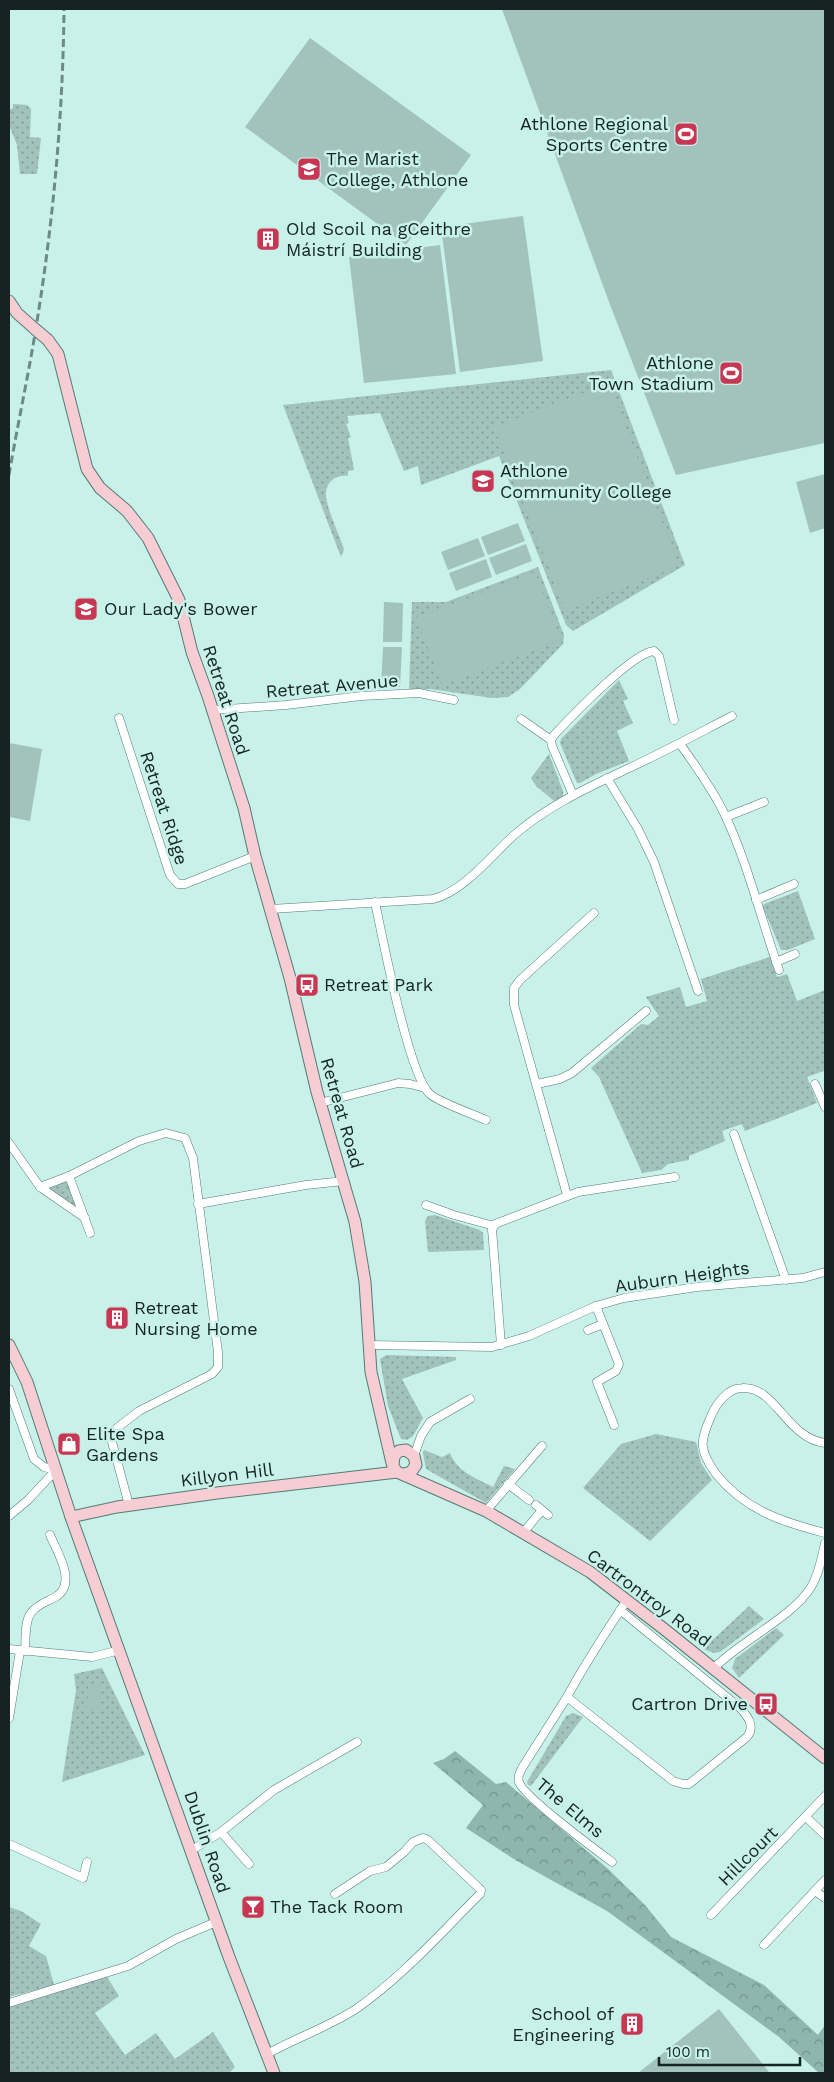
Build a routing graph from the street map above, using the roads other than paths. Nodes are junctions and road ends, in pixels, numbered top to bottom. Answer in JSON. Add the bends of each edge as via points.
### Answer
{"nodes":[{"id":1,"x":9,"y":301,"type":"edge"},
{"id":2,"x":454,"y":700,"type":"dead end"},
{"id":3,"x":213,"y":710,"type":"junction"},
{"id":4,"x":732,"y":716,"type":"dead end"},
{"id":5,"x":119,"y":718,"type":"dead end"},
{"id":6,"x":521,"y":719,"type":"dead end"},
{"id":7,"x":674,"y":720,"type":"dead end"},
{"id":8,"x":551,"y":740,"type":"junction"},
{"id":9,"x":680,"y":744,"type":"junction"},
{"id":10,"x":607,"y":778,"type":"junction"},
{"id":11,"x":573,"y":795,"type":"junction"},
{"id":12,"x":764,"y":802,"type":"dead end"},
{"id":13,"x":726,"y":817,"type":"junction"},
{"id":14,"x":255,"y":856,"type":"junction"},
{"id":15,"x":794,"y":884,"type":"dead end"},
{"id":16,"x":756,"y":900,"type":"junction"},
{"id":17,"x":375,"y":902,"type":"junction"},
{"id":18,"x":271,"y":909,"type":"junction"},
{"id":19,"x":594,"y":914,"type":"dead end"},
{"id":20,"x":795,"y":954,"type":"dead end"},
{"id":21,"x":776,"y":962,"type":"junction"},
{"id":22,"x":779,"y":970,"type":"dead end"},
{"id":23,"x":698,"y":991,"type":"dead end"},
{"id":24,"x":646,"y":1011,"type":"dead end"},
{"id":25,"x":537,"y":1084,"type":"junction"},
{"id":26,"x":815,"y":1084,"type":"dead end"},
{"id":27,"x":426,"y":1088,"type":"junction"},
{"id":28,"x":320,"y":1103,"type":"junction"},
{"id":29,"x":825,"y":1107,"type":"edge"},
{"id":30,"x":486,"y":1120,"type":"dead end"},
{"id":31,"x":734,"y":1134,"type":"dead end"},
{"id":32,"x":9,"y":1142,"type":"edge"},
{"id":33,"x":69,"y":1176,"type":"junction"},
{"id":34,"x":675,"y":1177,"type":"dead end"},
{"id":35,"x":344,"y":1181,"type":"junction"},
{"id":36,"x":40,"y":1187,"type":"junction"},
{"id":37,"x":567,"y":1195,"type":"junction"},
{"id":38,"x":198,"y":1204,"type":"junction"},
{"id":39,"x":426,"y":1205,"type":"dead end"},
{"id":40,"x":85,"y":1218,"type":"junction"},
{"id":41,"x":494,"y":1226,"type":"junction"},
{"id":42,"x":90,"y":1233,"type":"dead end"},
{"id":43,"x":825,"y":1272,"type":"edge"},
{"id":44,"x":786,"y":1280,"type":"junction"},
{"id":45,"x":596,"y":1306,"type":"junction"},
{"id":46,"x":603,"y":1324,"type":"junction"},
{"id":47,"x":588,"y":1330,"type":"dead end"},
{"id":48,"x":9,"y":1345,"type":"edge"},
{"id":49,"x":370,"y":1345,"type":"junction"},
{"id":50,"x":501,"y":1345,"type":"junction"},
{"id":51,"x":9,"y":1389,"type":"edge"},
{"id":52,"x":470,"y":1400,"type":"dead end"},
{"id":53,"x":614,"y":1425,"type":"dead end"},
{"id":54,"x":825,"y":1443,"type":"edge"},
{"id":55,"x":542,"y":1446,"type":"dead end"},
{"id":56,"x":399,"y":1463,"type":"junction"},
{"id":57,"x":415,"y":1468,"type":"joint"},
{"id":58,"x":56,"y":1470,"type":"junction"},
{"id":59,"x":508,"y":1484,"type":"junction"},
{"id":60,"x":437,"y":1489,"type":"junction"},
{"id":61,"x":529,"y":1500,"type":"dead end"},
{"id":62,"x":129,"y":1505,"type":"junction"},
{"id":63,"x":542,"y":1510,"type":"dead end"},
{"id":64,"x":486,"y":1512,"type":"junction"},
{"id":65,"x":9,"y":1516,"type":"edge"},
{"id":66,"x":71,"y":1517,"type":"junction"},
{"id":67,"x":523,"y":1533,"type":"junction"},
{"id":68,"x":825,"y":1533,"type":"edge"},
{"id":69,"x":50,"y":1535,"type":"dead end"},
{"id":70,"x":825,"y":1543,"type":"edge"},
{"id":71,"x":627,"y":1600,"type":"junction"},
{"id":72,"x":620,"y":1610,"type":"junction"},
{"id":73,"x":9,"y":1649,"type":"edge"},
{"id":74,"x":120,"y":1650,"type":"junction"},
{"id":75,"x":23,"y":1651,"type":"junction"},
{"id":76,"x":713,"y":1669,"type":"junction"},
{"id":77,"x":567,"y":1697,"type":"junction"},
{"id":78,"x":9,"y":1718,"type":"edge"},
{"id":79,"x":357,"y":1742,"type":"dead end"},
{"id":80,"x":825,"y":1758,"type":"edge"},
{"id":81,"x":825,"y":1796,"type":"edge"},
{"id":82,"x":806,"y":1817,"type":"junction"},
{"id":83,"x":221,"y":1832,"type":"junction"},
{"id":84,"x":825,"y":1836,"type":"edge"},
{"id":85,"x":9,"y":1844,"type":"edge"},
{"id":86,"x":192,"y":1850,"type":"junction"},
{"id":87,"x":87,"y":1862,"type":"dead end"},
{"id":88,"x":612,"y":1862,"type":"dead end"},
{"id":89,"x":249,"y":1864,"type":"dead end"},
{"id":90,"x":825,"y":1880,"type":"edge"},
{"id":91,"x":815,"y":1891,"type":"junction"},
{"id":92,"x":335,"y":1894,"type":"dead end"},
{"id":93,"x":825,"y":1898,"type":"edge"},
{"id":94,"x":711,"y":1915,"type":"dead end"},
{"id":95,"x":216,"y":1922,"type":"junction"},
{"id":96,"x":764,"y":1945,"type":"dead end"},
{"id":97,"x":9,"y":2003,"type":"edge"},
{"id":98,"x":267,"y":2054,"type":"junction"},
{"id":99,"x":274,"y":2073,"type":"edge"}],
"edges":[{"from":1,"to":3,"type":"street","name":"Retreat Road","bridge":true,"via":[[58,354],[87,469],[100,488],[127,511],[163,565],[178,600]]},
{"from":2,"to":3,"type":"street","name":"Retreat Avenue","via":[[418,694],[361,696]]},
{"from":3,"to":14,"type":"street","name":"Retreat Road","via":[[224,752],[248,807]]},
{"from":4,"to":9,"type":"street"},
{"from":5,"to":14,"type":"street","name":"Retreat Ridge","via":[[174,881],[185,884]]},
{"from":6,"to":8,"type":"street"},
{"from":7,"to":8,"type":"street","via":[[659,656],[651,651],[637,658],[592,697]]},
{"from":8,"to":11,"type":"street"},
{"from":9,"to":10,"type":"street"},
{"from":9,"to":13,"type":"street"},
{"from":10,"to":11,"type":"street"},
{"from":10,"to":23,"type":"street","via":[[654,862]]},
{"from":11,"to":17,"type":"street","via":[[514,835],[468,878],[443,896]]},
{"from":12,"to":13,"type":"street"},
{"from":13,"to":16,"type":"street"},
{"from":14,"to":18,"type":"street","name":"Retreat Road"},
{"from":15,"to":16,"type":"street"},
{"from":16,"to":21,"type":"street"},
{"from":17,"to":18,"type":"street"},
{"from":17,"to":27,"type":"street","via":[[399,1011],[417,1070]]},
{"from":18,"to":28,"type":"street","name":"Retreat Road"},
{"from":19,"to":25,"type":"street","via":[[514,988],[514,1005]]},
{"from":20,"to":21,"type":"street"},
{"from":21,"to":22,"type":"street"},
{"from":24,"to":25,"type":"street","via":[[572,1073]]},
{"from":25,"to":37,"type":"street"},
{"from":26,"to":29,"type":"street"},
{"from":27,"to":28,"type":"street","via":[[398,1083]]},
{"from":27,"to":30,"type":"street","via":[[430,1094]]},
{"from":28,"to":35,"type":"street","name":"Retreat Road"},
{"from":31,"to":44,"type":"street"},
{"from":32,"to":36,"type":"street"},
{"from":33,"to":36,"type":"street"},
{"from":33,"to":38,"type":"street","via":[[139,1141],[166,1133],[176,1135],[185,1138],[193,1158]]},
{"from":33,"to":40,"type":"street"},
{"from":34,"to":37,"type":"street"},
{"from":35,"to":38,"type":"street"},
{"from":35,"to":49,"type":"street","name":"Retreat Road","via":[[363,1263]]},
{"from":36,"to":40,"type":"street"},
{"from":37,"to":41,"type":"street"},
{"from":38,"to":62,"type":"street","via":[[218,1367],[212,1374],[139,1410],[117,1428],[112,1442]]},
{"from":39,"to":41,"type":"street"},
{"from":40,"to":42,"type":"street"},
{"from":41,"to":50,"type":"street"},
{"from":43,"to":44,"type":"street","name":"Auburn Heights"},
{"from":44,"to":45,"type":"street","name":"Auburn Heights","via":[[665,1291]]},
{"from":45,"to":46,"type":"street"},
{"from":45,"to":50,"type":"street","name":"Auburn Heights"},
{"from":46,"to":47,"type":"street"},
{"from":46,"to":53,"type":"street","via":[[619,1364],[616,1371],[597,1382],[597,1386]]},
{"from":48,"to":58,"type":"street","name":"Dublin Road","via":[[27,1382]]},
{"from":49,"to":50,"type":"street","name":"Auburn Heights","via":[[483,1348]]},
{"from":49,"to":56,"type":"street","name":"Retreat Road","via":[[374,1388],[385,1431]]},
{"from":51,"to":58,"type":"street","via":[[34,1459],[44,1468]]},
{"from":52,"to":56,"type":"street","via":[[433,1420]]},
{"from":54,"to":68,"type":"street","via":[[800,1433],[761,1393],[743,1388],[733,1390],[720,1400],[709,1421],[702,1446],[713,1470],[744,1502],[775,1517]]},
{"from":55,"to":59,"type":"street"},
{"from":56,"to":57,"type":"street","name":"Retreat Road","via":[[416,1461]]},
{"from":56,"to":60,"type":"street","name":"Cartrontroy Road"},
{"from":56,"to":62,"type":"street","name":"Killyon Hill"},
{"from":57,"to":60,"type":"street","name":"Cartrontroy Road"},
{"from":58,"to":65,"type":"street"},
{"from":58,"to":66,"type":"street","name":"Dublin Road"},
{"from":59,"to":61,"type":"street"},
{"from":59,"to":64,"type":"street"},
{"from":60,"to":64,"type":"street","name":"Cartrontroy Road"},
{"from":62,"to":66,"type":"street","name":"Killyon Hill"},
{"from":63,"to":67,"type":"street"},
{"from":64,"to":67,"type":"street","name":"Cartrontroy Road"},
{"from":66,"to":74,"type":"street","name":"Dublin Road"},
{"from":67,"to":71,"type":"street","name":"Cartrontroy Road","via":[[590,1572]]},
{"from":69,"to":75,"type":"street","via":[[66,1584],[58,1596],[29,1615]]},
{"from":70,"to":76,"type":"street","via":[[816,1577],[803,1599]]},
{"from":71,"to":72,"type":"street","name":"The Elms"},
{"from":71,"to":76,"type":"street","name":"Cartrontroy Road"},
{"from":72,"to":77,"type":"street","name":"The Elms"},
{"from":72,"to":77,"type":"street","via":[[739,1707],[749,1720],[750,1734],[694,1781],[683,1784],[673,1781]]},
{"from":73,"to":75,"type":"street"},
{"from":74,"to":75,"type":"street","via":[[92,1656]]},
{"from":74,"to":86,"type":"street","name":"Dublin Road"},
{"from":75,"to":78,"type":"street"},
{"from":76,"to":80,"type":"street","name":"Cartrontroy Road"},
{"from":77,"to":88,"type":"street","name":"The Elms","via":[[519,1773],[518,1782],[531,1797]]},
{"from":79,"to":83,"type":"street","via":[[274,1790]]},
{"from":81,"to":82,"type":"street","name":"Hillcourt"},
{"from":82,"to":84,"type":"street"},
{"from":82,"to":94,"type":"street","name":"Hillcourt"},
{"from":83,"to":86,"type":"street"},
{"from":83,"to":89,"type":"street"},
{"from":85,"to":87,"type":"street","via":[[83,1878]]},
{"from":86,"to":95,"type":"street","name":"Dublin Road"},
{"from":90,"to":91,"type":"street"},
{"from":91,"to":93,"type":"street"},
{"from":91,"to":96,"type":"street"},
{"from":92,"to":98,"type":"street","via":[[370,1871],[386,1867],[412,1842],[423,1838],[481,1890],[391,1983],[355,2009]]},
{"from":95,"to":97,"type":"street","via":[[176,1939],[128,1966]]},
{"from":95,"to":98,"type":"street","name":"Dublin Road"},
{"from":98,"to":99,"type":"street","name":"Dublin Road"}]}
